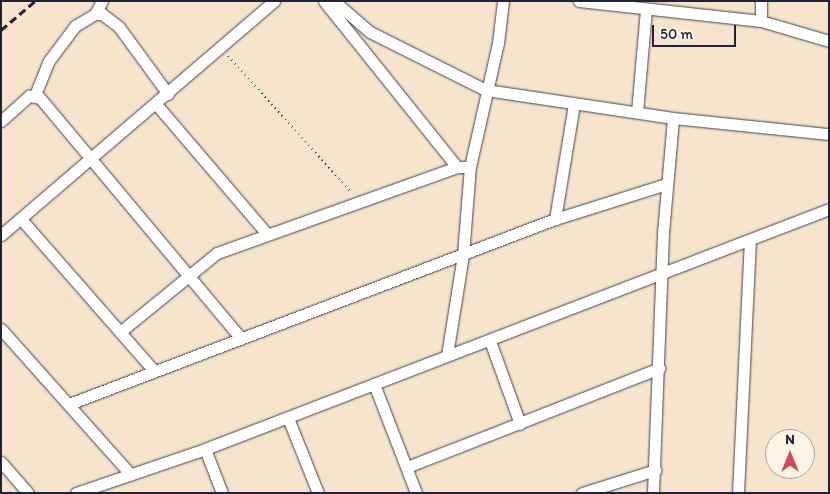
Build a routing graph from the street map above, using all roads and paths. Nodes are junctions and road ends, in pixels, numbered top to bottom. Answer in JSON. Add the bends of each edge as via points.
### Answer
{"nodes":[{"id":1,"x":102,"y":1,"type":"edge"},
{"id":2,"x":274,"y":1,"type":"edge"},
{"id":3,"x":324,"y":1,"type":"edge"},
{"id":4,"x":334,"y":1,"type":"edge"},
{"id":5,"x":503,"y":1,"type":"edge"},
{"id":6,"x":579,"y":1,"type":"edge"},
{"id":7,"x":761,"y":1,"type":"edge"},
{"id":8,"x":646,"y":9,"type":"junction"},
{"id":9,"x":94,"y":14,"type":"junction"},
{"id":10,"x":760,"y":21,"type":"junction"},
{"id":11,"x":829,"y":41,"type":"edge"},
{"id":12,"x":221,"y":48,"type":"junction"},
{"id":13,"x":486,"y":90,"type":"junction"},
{"id":14,"x":168,"y":94,"type":"junction"},
{"id":15,"x":35,"y":95,"type":"junction"},
{"id":16,"x":156,"y":104,"type":"junction"},
{"id":17,"x":574,"y":104,"type":"junction"},
{"id":18,"x":637,"y":112,"type":"junction"},
{"id":19,"x":673,"y":118,"type":"junction"},
{"id":20,"x":1,"y":121,"type":"edge"},
{"id":21,"x":829,"y":134,"type":"edge"},
{"id":22,"x":89,"y":161,"type":"junction"},
{"id":23,"x":457,"y":167,"type":"junction"},
{"id":24,"x":470,"y":167,"type":"junction"},
{"id":25,"x":667,"y":184,"type":"junction"},
{"id":26,"x":360,"y":202,"type":"junction"},
{"id":27,"x":829,"y":209,"type":"edge"},
{"id":28,"x":20,"y":219,"type":"junction"},
{"id":29,"x":555,"y":219,"type":"junction"},
{"id":30,"x":267,"y":234,"type":"junction"},
{"id":31,"x":1,"y":235,"type":"edge"},
{"id":32,"x":750,"y":241,"type":"junction"},
{"id":33,"x":463,"y":255,"type":"junction"},
{"id":34,"x":191,"y":275,"type":"junction"},
{"id":35,"x":661,"y":276,"type":"junction"},
{"id":36,"x":1,"y":329,"type":"edge"},
{"id":37,"x":120,"y":332,"type":"junction"},
{"id":38,"x":240,"y":338,"type":"junction"},
{"id":39,"x":490,"y":341,"type":"junction"},
{"id":40,"x":447,"y":356,"type":"junction"},
{"id":41,"x":659,"y":368,"type":"junction"},
{"id":42,"x":154,"y":371,"type":"junction"},
{"id":43,"x":374,"y":384,"type":"junction"},
{"id":44,"x":69,"y":404,"type":"junction"},
{"id":45,"x":288,"y":418,"type":"junction"},
{"id":46,"x":520,"y":424,"type":"junction"},
{"id":47,"x":205,"y":449,"type":"junction"},
{"id":48,"x":1,"y":462,"type":"edge"},
{"id":49,"x":407,"y":467,"type":"junction"},
{"id":50,"x":654,"y":470,"type":"junction"},
{"id":51,"x":131,"y":475,"type":"junction"},
{"id":52,"x":28,"y":493,"type":"edge"},
{"id":53,"x":76,"y":493,"type":"edge"},
{"id":54,"x":222,"y":493,"type":"edge"},
{"id":55,"x":318,"y":493,"type":"edge"},
{"id":56,"x":416,"y":493,"type":"edge"},
{"id":57,"x":582,"y":493,"type":"edge"},
{"id":58,"x":653,"y":493,"type":"edge"},
{"id":59,"x":738,"y":493,"type":"edge"}],
"edges":[{"from":1,"to":9,"type":"street"},
{"from":2,"to":12,"type":"street"},
{"from":3,"to":23,"type":"street"},
{"from":4,"to":13,"type":"street","via":[[370,32]]},
{"from":5,"to":13,"type":"street","via":[[498,43]]},
{"from":6,"to":8,"type":"street"},
{"from":7,"to":10,"type":"street"},
{"from":8,"to":10,"type":"street"},
{"from":8,"to":18,"type":"street"},
{"from":9,"to":14,"type":"street","via":[[108,16],[119,27]]},
{"from":9,"to":15,"type":"street","via":[[75,26],[52,56]]},
{"from":10,"to":11,"type":"street"},
{"from":12,"to":14,"type":"street"},
{"from":12,"to":26,"type":"path"},
{"from":13,"to":17,"type":"street"},
{"from":13,"to":24,"type":"street"},
{"from":14,"to":16,"type":"street"},
{"from":15,"to":20,"type":"street","via":[[24,99]]},
{"from":15,"to":22,"type":"street"},
{"from":16,"to":22,"type":"street"},
{"from":16,"to":30,"type":"street"},
{"from":17,"to":18,"type":"street"},
{"from":17,"to":29,"type":"street"},
{"from":18,"to":19,"type":"street"},
{"from":19,"to":21,"type":"street"},
{"from":19,"to":25,"type":"street"},
{"from":22,"to":28,"type":"street"},
{"from":22,"to":34,"type":"street"},
{"from":23,"to":24,"type":"street"},
{"from":23,"to":26,"type":"street"},
{"from":24,"to":33,"type":"street"},
{"from":25,"to":29,"type":"street"},
{"from":25,"to":35,"type":"street"},
{"from":26,"to":30,"type":"street"},
{"from":27,"to":32,"type":"street"},
{"from":28,"to":31,"type":"street"},
{"from":28,"to":37,"type":"street"},
{"from":29,"to":33,"type":"street"},
{"from":30,"to":34,"type":"street","via":[[217,253]]},
{"from":32,"to":35,"type":"street"},
{"from":32,"to":59,"type":"street"},
{"from":33,"to":38,"type":"street"},
{"from":33,"to":40,"type":"street"},
{"from":34,"to":37,"type":"street"},
{"from":34,"to":38,"type":"street"},
{"from":35,"to":39,"type":"street"},
{"from":35,"to":41,"type":"street"},
{"from":36,"to":44,"type":"street"},
{"from":37,"to":42,"type":"street"},
{"from":38,"to":42,"type":"street"},
{"from":39,"to":40,"type":"street"},
{"from":39,"to":46,"type":"street"},
{"from":40,"to":43,"type":"street"},
{"from":41,"to":46,"type":"street"},
{"from":41,"to":50,"type":"street"},
{"from":42,"to":44,"type":"street"},
{"from":43,"to":45,"type":"street"},
{"from":43,"to":49,"type":"street"},
{"from":44,"to":51,"type":"street"},
{"from":45,"to":47,"type":"street"},
{"from":45,"to":55,"type":"street"},
{"from":46,"to":49,"type":"street"},
{"from":47,"to":51,"type":"street"},
{"from":47,"to":54,"type":"street"},
{"from":48,"to":52,"type":"street"},
{"from":49,"to":56,"type":"street"},
{"from":50,"to":57,"type":"street"},
{"from":50,"to":58,"type":"street"},
{"from":51,"to":53,"type":"street"}]}
